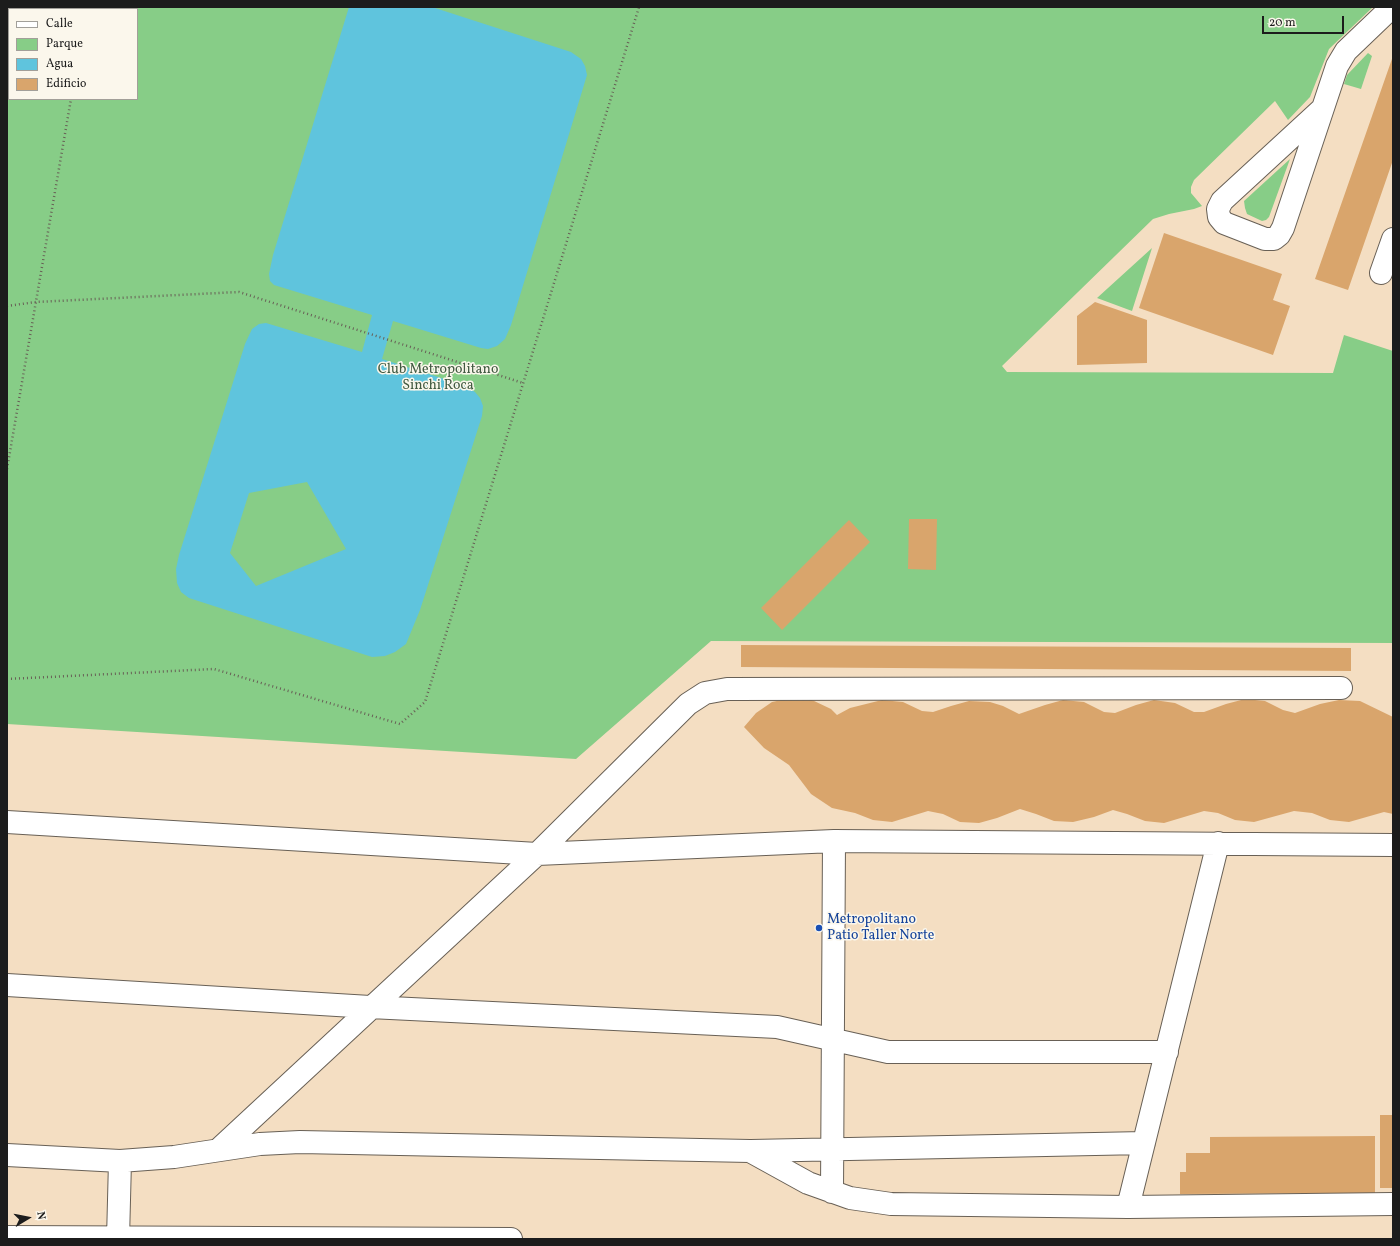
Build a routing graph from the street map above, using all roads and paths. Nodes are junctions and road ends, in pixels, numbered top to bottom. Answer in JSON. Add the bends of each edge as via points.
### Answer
{"nodes":[{"id":1,"x":639,"y":7,"type":"edge"},
{"id":2,"x":1392,"y":7,"type":"edge"},
{"id":3,"x":71,"y":100,"type":"edge"},
{"id":4,"x":1322,"y":109,"type":"junction"},
{"id":5,"x":1393,"y":239,"type":"edge"},
{"id":6,"x":1381,"y":273,"type":"dead end"},
{"id":7,"x":36,"y":302,"type":"junction"},
{"id":8,"x":7,"y":306,"type":"edge"},
{"id":9,"x":523,"y":384,"type":"junction"},
{"id":10,"x":7,"y":469,"type":"edge"},
{"id":11,"x":7,"y":679,"type":"edge"},
{"id":12,"x":1341,"y":688,"type":"dead end"},
{"id":13,"x":7,"y":822,"type":"edge"},
{"id":14,"x":834,"y":841,"type":"junction"},
{"id":15,"x":1218,"y":843,"type":"junction"},
{"id":16,"x":1393,"y":845,"type":"edge"},
{"id":17,"x":537,"y":854,"type":"junction"},
{"id":18,"x":7,"y":985,"type":"edge"},
{"id":19,"x":370,"y":1007,"type":"junction"},
{"id":20,"x":832,"y":1039,"type":"junction"},
{"id":21,"x":1167,"y":1052,"type":"junction"},
{"id":22,"x":1144,"y":1143,"type":"junction"},
{"id":23,"x":218,"y":1150,"type":"junction"},
{"id":24,"x":832,"y":1150,"type":"junction"},
{"id":25,"x":750,"y":1151,"type":"junction"},
{"id":26,"x":7,"y":1155,"type":"edge"},
{"id":27,"x":120,"y":1161,"type":"junction"},
{"id":28,"x":832,"y":1192,"type":"junction"},
{"id":29,"x":1393,"y":1204,"type":"edge"},
{"id":30,"x":1128,"y":1207,"type":"junction"},
{"id":31,"x":7,"y":1238,"type":"edge"},
{"id":32,"x":118,"y":1238,"type":"edge"},
{"id":33,"x":511,"y":1239,"type":"edge"}],
"edges":[{"from":1,"to":9,"type":"path"},
{"from":2,"to":4,"type":"lane","via":[[1346,51],[1337,66]]},
{"from":3,"to":7,"type":"path"},
{"from":4,"to":4,"type":"lane","via":[[1279,235],[1274,239],[1265,239],[1224,223],[1219,217],[1218,208],[1222,202]]},
{"from":5,"to":6,"type":"lane"},
{"from":7,"to":8,"type":"path"},
{"from":7,"to":9,"type":"path","via":[[239,292]]},
{"from":7,"to":10,"type":"path"},
{"from":9,"to":11,"type":"path","via":[[424,702],[400,724],[214,669]]},
{"from":12,"to":17,"type":"lane","via":[[727,689],[705,693],[688,704]]},
{"from":13,"to":17,"type":"lane"},
{"from":14,"to":15,"type":"lane"},
{"from":14,"to":17,"type":"lane"},
{"from":14,"to":20,"type":"lane"},
{"from":15,"to":16,"type":"lane"},
{"from":15,"to":21,"type":"lane"},
{"from":17,"to":19,"type":"lane"},
{"from":18,"to":19,"type":"lane"},
{"from":19,"to":20,"type":"lane","via":[[777,1027]]},
{"from":19,"to":23,"type":"lane"},
{"from":20,"to":21,"type":"lane","via":[[888,1052]]},
{"from":20,"to":24,"type":"lane"},
{"from":21,"to":22,"type":"lane"},
{"from":22,"to":24,"type":"lane"},
{"from":22,"to":30,"type":"lane"},
{"from":23,"to":25,"type":"lane","via":[[300,1142]]},
{"from":23,"to":27,"type":"lane","via":[[174,1157]]},
{"from":24,"to":25,"type":"lane"},
{"from":24,"to":28,"type":"lane"},
{"from":25,"to":28,"type":"lane","via":[[808,1183]]},
{"from":26,"to":27,"type":"lane"},
{"from":27,"to":32,"type":"lane"},
{"from":28,"to":30,"type":"lane","via":[[850,1198],[891,1204]]},
{"from":29,"to":30,"type":"lane"},
{"from":31,"to":32,"type":"lane"},
{"from":32,"to":33,"type":"lane"}]}
